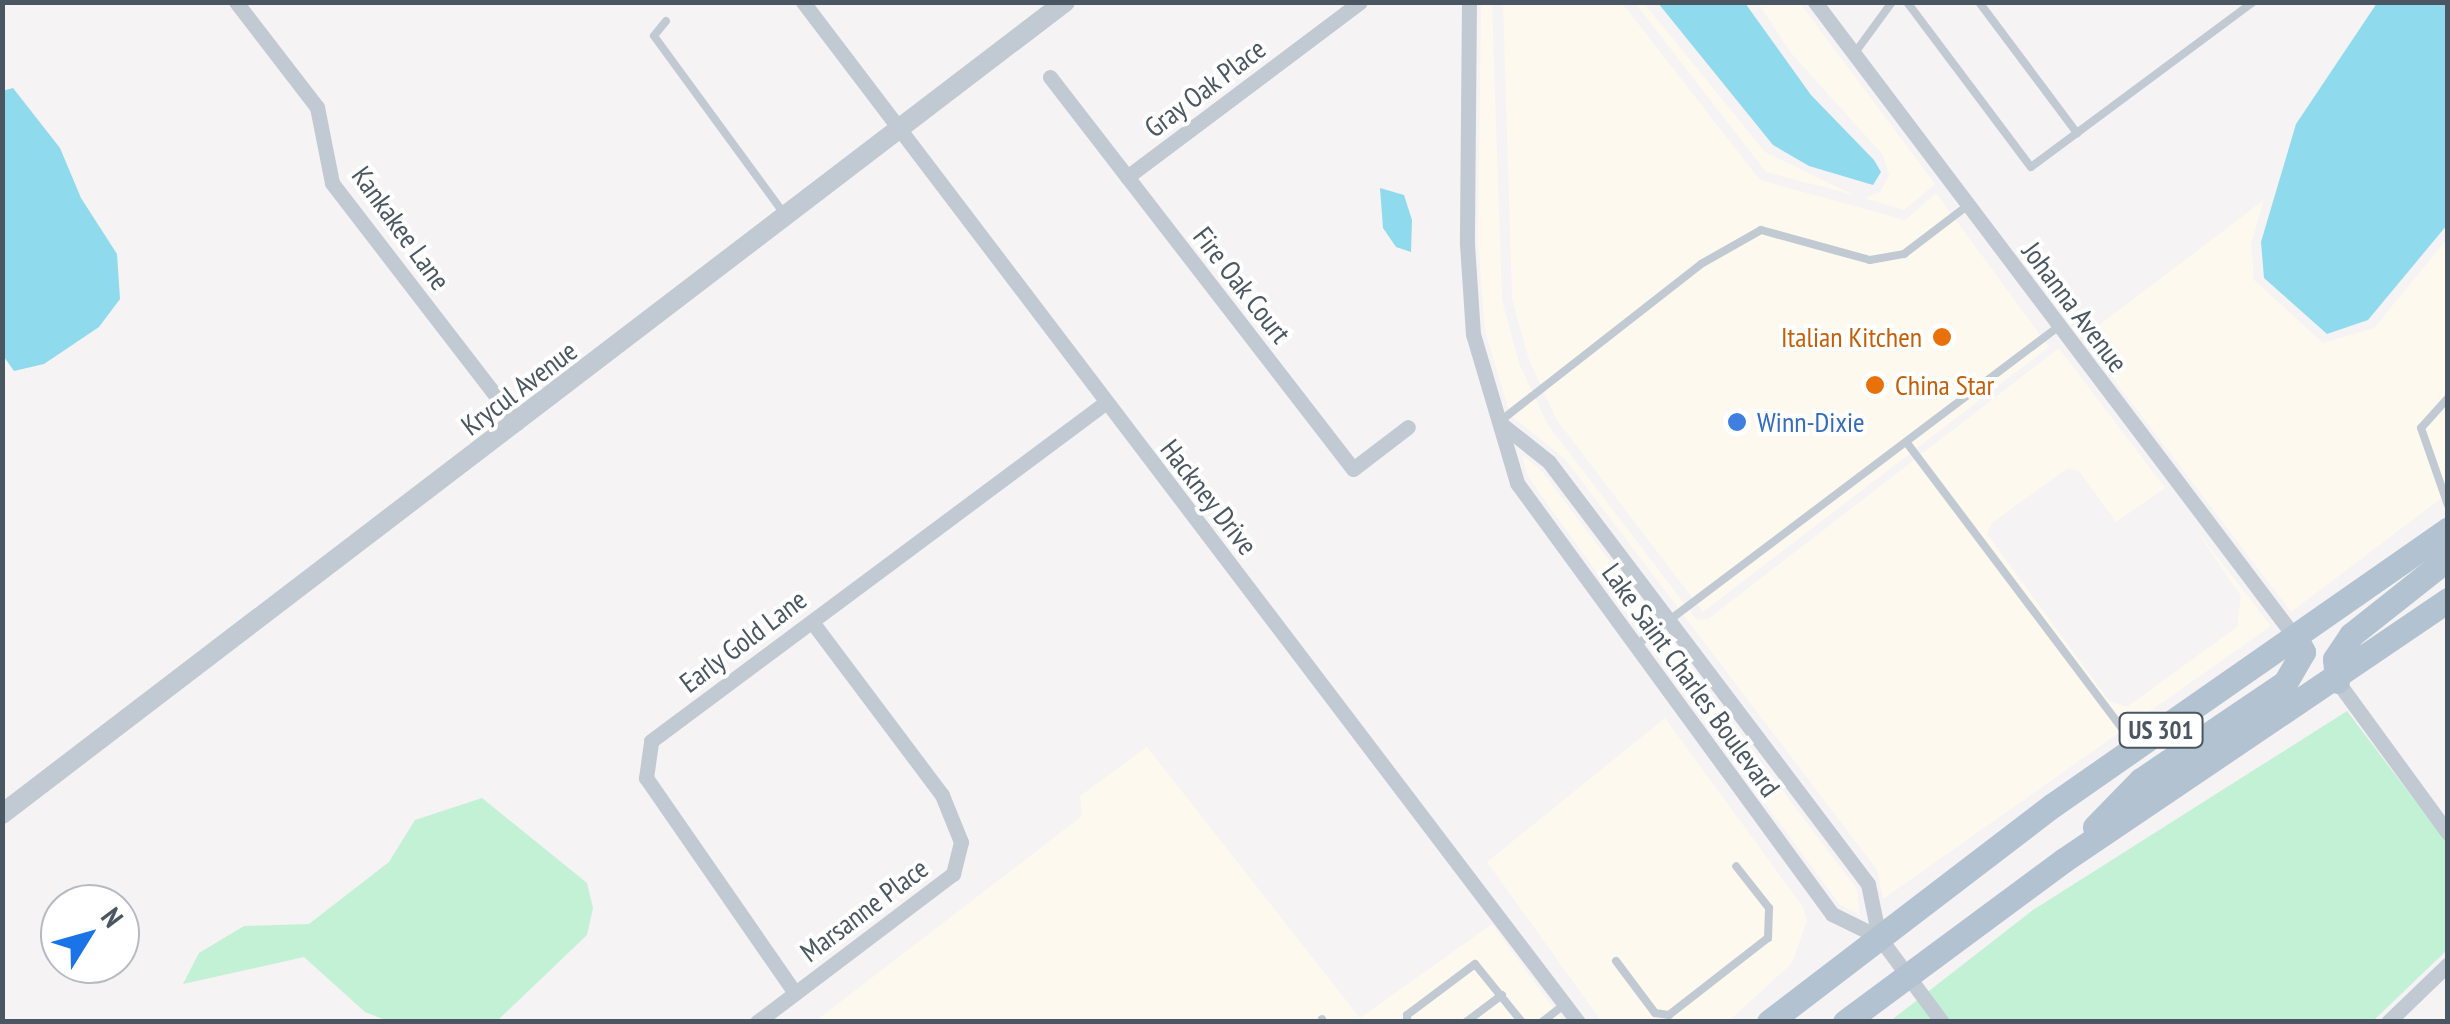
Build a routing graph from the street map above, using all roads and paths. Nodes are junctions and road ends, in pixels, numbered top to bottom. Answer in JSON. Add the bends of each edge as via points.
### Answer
{"nodes":[{"id":1,"x":236,"y":2,"type":"edge"},
{"id":2,"x":803,"y":2,"type":"edge"},
{"id":3,"x":1065,"y":2,"type":"edge"},
{"id":4,"x":1360,"y":2,"type":"edge"},
{"id":5,"x":1469,"y":2,"type":"edge"},
{"id":6,"x":1815,"y":2,"type":"edge"},
{"id":7,"x":1892,"y":2,"type":"edge"},
{"id":8,"x":1907,"y":2,"type":"edge"},
{"id":9,"x":1980,"y":2,"type":"edge"},
{"id":10,"x":2253,"y":3,"type":"edge"},
{"id":11,"x":666,"y":20,"type":"dead end"},
{"id":12,"x":1854,"y":54,"type":"junction"},
{"id":13,"x":1050,"y":77,"type":"dead end"},
{"id":14,"x":902,"y":133,"type":"junction"},
{"id":15,"x":2077,"y":133,"type":"junction"},
{"id":16,"x":1127,"y":177,"type":"junction"},
{"id":17,"x":1968,"y":206,"type":"junction"},
{"id":18,"x":788,"y":219,"type":"junction"},
{"id":19,"x":2058,"y":327,"type":"junction"},
{"id":20,"x":2448,"y":398,"type":"edge"},
{"id":21,"x":1105,"y":403,"type":"junction"},
{"id":22,"x":1499,"y":422,"type":"junction"},
{"id":23,"x":517,"y":424,"type":"junction"},
{"id":24,"x":1408,"y":427,"type":"dead end"},
{"id":25,"x":1907,"y":443,"type":"junction"},
{"id":26,"x":2448,"y":504,"type":"edge"},
{"id":27,"x":2448,"y":529,"type":"edge"},
{"id":28,"x":2448,"y":558,"type":"edge"},
{"id":29,"x":2448,"y":600,"type":"edge"},
{"id":30,"x":812,"y":622,"type":"junction"},
{"id":31,"x":1668,"y":622,"type":"junction"},
{"id":32,"x":2297,"y":640,"type":"junction"},
{"id":33,"x":1635,"y":646,"type":"junction"},
{"id":34,"x":2337,"y":681,"type":"junction"},
{"id":35,"x":2136,"y":746,"type":"junction"},
{"id":36,"x":2,"y":814,"type":"edge"},
{"id":37,"x":2448,"y":833,"type":"edge"},
{"id":38,"x":2064,"y":860,"type":"junction"},
{"id":39,"x":1736,"y":866,"type":"dead end"},
{"id":40,"x":1879,"y":937,"type":"junction"},
{"id":41,"x":1616,"y":961,"type":"dead end"},
{"id":42,"x":2448,"y":964,"type":"edge"},
{"id":43,"x":1907,"y":976,"type":"junction"},
{"id":44,"x":795,"y":993,"type":"junction"},
{"id":45,"x":1502,"y":995,"type":"junction"},
{"id":46,"x":1565,"y":1004,"type":"junction"},
{"id":47,"x":757,"y":1022,"type":"edge"},
{"id":48,"x":1407,"y":1022,"type":"edge"},
{"id":49,"x":1466,"y":1022,"type":"edge"},
{"id":50,"x":1522,"y":1022,"type":"edge"},
{"id":51,"x":1542,"y":1022,"type":"edge"},
{"id":52,"x":1578,"y":1022,"type":"edge"},
{"id":53,"x":1769,"y":1022,"type":"edge"},
{"id":54,"x":1845,"y":1022,"type":"edge"},
{"id":55,"x":1942,"y":1022,"type":"edge"},
{"id":56,"x":2388,"y":1022,"type":"edge"}],
"edges":[{"from":1,"to":23,"type":"street","name":"Kankakee Lane","via":[[317,107],[332,183]]},
{"from":2,"to":14,"type":"street","name":"Hackney Drive"},
{"from":3,"to":14,"type":"street","name":"Krycul Avenue"},
{"from":4,"to":16,"type":"street","name":"Gray Oak Place"},
{"from":5,"to":22,"type":"street","name":"Lake Saint Charles Boulevard","via":[[1466,244],[1473,334]]},
{"from":6,"to":12,"type":"street","name":"Johanna Avenue"},
{"from":7,"to":12,"type":"lane"},
{"from":8,"to":15,"type":"lane","via":[[2031,167]]},
{"from":9,"to":15,"type":"lane"},
{"from":10,"to":15,"type":"lane"},
{"from":11,"to":18,"type":"lane","via":[[654,36]]},
{"from":12,"to":17,"type":"street","name":"Johanna Avenue"},
{"from":13,"to":16,"type":"street","name":"Fire Oak Court"},
{"from":14,"to":18,"type":"street","name":"Krycul Avenue"},
{"from":14,"to":21,"type":"street","name":"Hackney Drive"},
{"from":16,"to":24,"type":"street","name":"Fire Oak Court","via":[[1353,469]]},
{"from":17,"to":19,"type":"street","name":"Johanna Avenue"},
{"from":17,"to":22,"type":"lane","via":[[1904,254],[1870,260],[1761,230],[1702,264]]},
{"from":18,"to":23,"type":"street","name":"Krycul Avenue"},
{"from":19,"to":25,"type":"lane"},
{"from":19,"to":32,"type":"street","name":"Johanna Avenue"},
{"from":20,"to":26,"type":"lane","via":[[2421,428]]},
{"from":21,"to":30,"type":"street","name":"Early Gold Lane"},
{"from":21,"to":46,"type":"street","name":"Hackney Drive"},
{"from":22,"to":31,"type":"street","name":"Lake Saint Charles Boulevard","via":[[1549,462]]},
{"from":22,"to":33,"type":"street","name":"Lake Saint Charles Boulevard","via":[[1517,483]]},
{"from":23,"to":36,"type":"street","name":"Krycul Avenue"},
{"from":25,"to":31,"type":"lane"},
{"from":25,"to":35,"type":"lane"},
{"from":27,"to":32,"type":"main road","number":"US 301"},
{"from":28,"to":34,"type":"main road","via":[[2351,635],[2335,660]]},
{"from":29,"to":34,"type":"main road","number":"US 301"},
{"from":30,"to":44,"type":"street","name":"Marsanne Place","via":[[942,795],[961,842],[953,874]]},
{"from":30,"to":44,"type":"street","name":"Early Gold Lane","via":[[651,741],[646,778]]},
{"from":31,"to":33,"type":"lane"},
{"from":31,"to":40,"type":"street","name":"Lake Saint Charles Boulevard","via":[[1868,884]]},
{"from":32,"to":35,"type":"main road","number":"US 301"},
{"from":32,"to":38,"type":"main road","via":[[2303,652],[2284,682],[2140,780]]},
{"from":33,"to":40,"type":"street","name":"Lake Saint Charles Boulevard","via":[[1832,914]]},
{"from":34,"to":37,"type":"street"},
{"from":34,"to":38,"type":"main road","number":"US 301"},
{"from":35,"to":40,"type":"main road","number":"US 301"},
{"from":38,"to":43,"type":"main road","number":"US 301"},
{"from":39,"to":41,"type":"lane","via":[[1769,908],[1768,938],[1669,1015],[1655,1013]]},
{"from":40,"to":43,"type":"street","name":"Lake Saint Charles Boulevard"},
{"from":40,"to":53,"type":"main road","number":"US 301"},
{"from":42,"to":56,"type":"street"},
{"from":43,"to":54,"type":"main road","number":"US 301"},
{"from":43,"to":55,"type":"street","name":"Lake Saint Charles Boulevard"},
{"from":44,"to":47,"type":"street","name":"Marsanne Place"},
{"from":45,"to":48,"type":"lane","via":[[1475,964]]},
{"from":45,"to":49,"type":"lane"},
{"from":45,"to":50,"type":"lane"},
{"from":46,"to":51,"type":"lane"},
{"from":46,"to":52,"type":"street","name":"Hackney Drive"}]}
